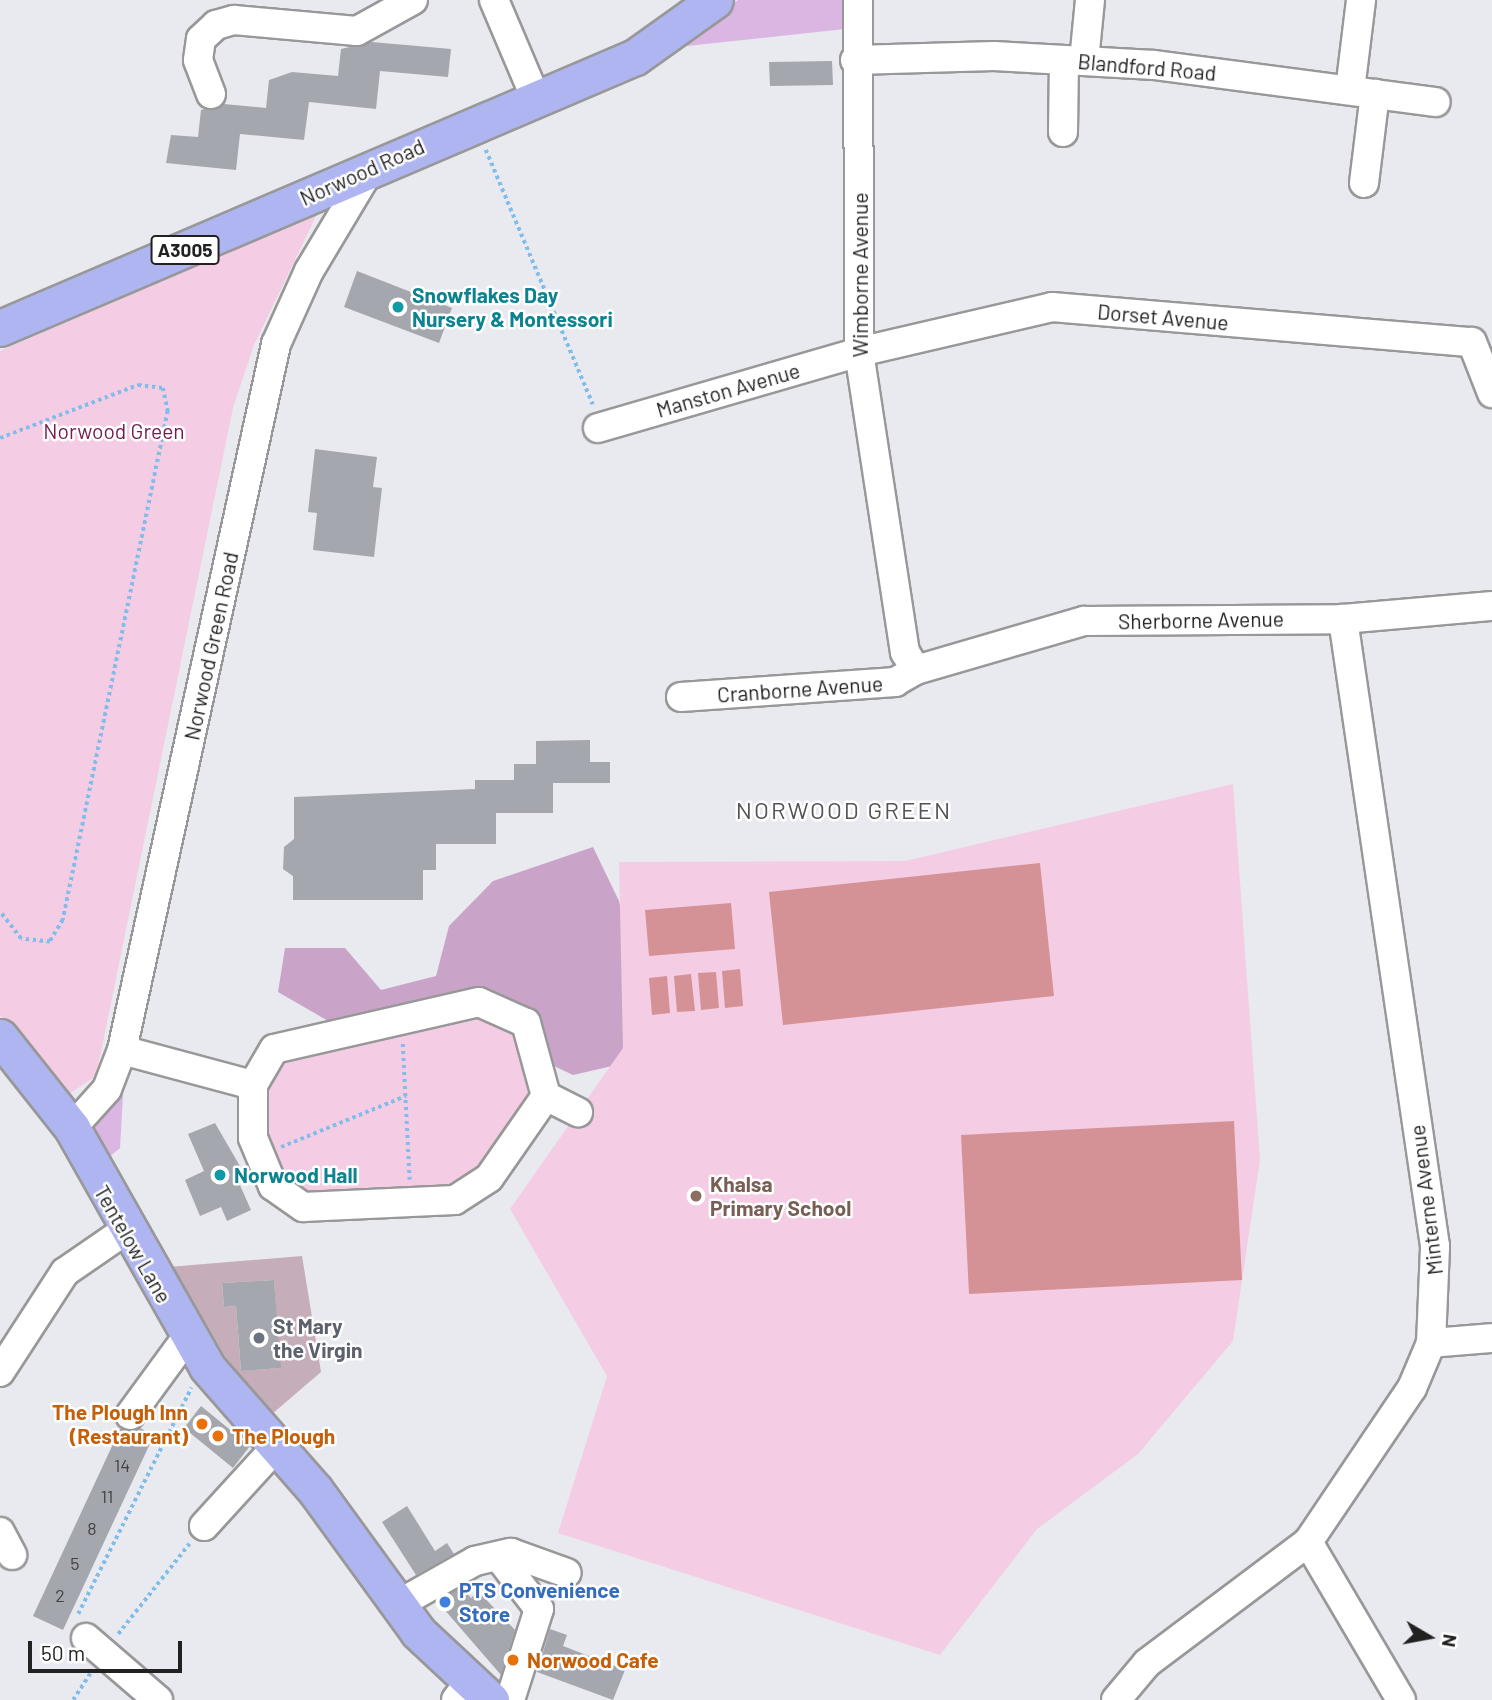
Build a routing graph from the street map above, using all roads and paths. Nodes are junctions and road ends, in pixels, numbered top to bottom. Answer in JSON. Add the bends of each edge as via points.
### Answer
{"nodes":[{"id":1,"x":413,"y":0,"type":"edge"},
{"id":2,"x":494,"y":0,"type":"edge"},
{"id":3,"x":715,"y":0,"type":"edge"},
{"id":4,"x":858,"y":0,"type":"edge"},
{"id":5,"x":1090,"y":0,"type":"edge"},
{"id":6,"x":1361,"y":0,"type":"edge"},
{"id":7,"x":855,"y":60,"type":"junction"},
{"id":8,"x":1074,"y":61,"type":"junction"},
{"id":9,"x":1362,"y":92,"type":"junction"},
{"id":10,"x":211,"y":94,"type":"dead end"},
{"id":11,"x":536,"y":99,"type":"junction"},
{"id":12,"x":1436,"y":102,"type":"dead end"},
{"id":13,"x":1063,"y":132,"type":"dead end"},
{"id":14,"x":482,"y":142,"type":"dead end"},
{"id":15,"x":370,"y":169,"type":"junction"},
{"id":16,"x":1364,"y":183,"type":"dead end"},
{"id":17,"x":0,"y":328,"type":"edge"},
{"id":18,"x":859,"y":352,"type":"junction"},
{"id":19,"x":1492,"y":393,"type":"edge"},
{"id":20,"x":600,"y":427,"type":"joint"},
{"id":21,"x":0,"y":438,"type":"edge"},
{"id":22,"x":1492,"y":606,"type":"edge"},
{"id":23,"x":1343,"y":619,"type":"junction"},
{"id":24,"x":916,"y":670,"type":"junction"},
{"id":25,"x":681,"y":697,"type":"dead end"},
{"id":26,"x":0,"y":912,"type":"edge"},
{"id":27,"x":401,"y":1021,"type":"junction"},
{"id":28,"x":0,"y":1037,"type":"edge"},
{"id":29,"x":121,"y":1050,"type":"junction"},
{"id":30,"x":253,"y":1085,"type":"junction"},
{"id":31,"x":405,"y":1096,"type":"junction"},
{"id":32,"x":546,"y":1096,"type":"junction"},
{"id":33,"x":578,"y":1112,"type":"dead end"},
{"id":34,"x":72,"y":1128,"type":"junction"},
{"id":35,"x":259,"y":1157,"type":"junction"},
{"id":36,"x":411,"y":1203,"type":"junction"},
{"id":37,"x":126,"y":1230,"type":"junction"},
{"id":38,"x":187,"y":1338,"type":"junction"},
{"id":39,"x":1492,"y":1338,"type":"edge"},
{"id":40,"x":1431,"y":1343,"type":"junction"},
{"id":41,"x":207,"y":1367,"type":"junction"},
{"id":42,"x":0,"y":1372,"type":"edge"},
{"id":43,"x":130,"y":1415,"type":"dead end"},
{"id":44,"x":278,"y":1445,"type":"junction"},
{"id":45,"x":204,"y":1526,"type":"joint"},
{"id":46,"x":1308,"y":1542,"type":"junction"},
{"id":47,"x":498,"y":1556,"type":"junction"},
{"id":48,"x":567,"y":1573,"type":"dead end"},
{"id":49,"x":397,"y":1605,"type":"junction"},
{"id":50,"x":89,"y":1635,"type":"junction"},
{"id":51,"x":472,"y":1695,"type":"edge"},
{"id":52,"x":73,"y":1700,"type":"edge"},
{"id":53,"x":158,"y":1700,"type":"edge"},
{"id":54,"x":510,"y":1700,"type":"edge"},
{"id":55,"x":1116,"y":1700,"type":"edge"},
{"id":56,"x":1401,"y":1700,"type":"edge"}],
"edges":[{"from":1,"to":10,"type":"street","via":[[358,31],[234,20],[216,25],[201,39],[198,60]]},
{"from":2,"to":11,"type":"street"},
{"from":3,"to":11,"type":"main road","name":"Norwood Road","number":"A3005","via":[[657,45]]},
{"from":4,"to":7,"type":"street","name":"Wimborne Avenue"},
{"from":5,"to":8,"type":"street"},
{"from":6,"to":9,"type":"street"},
{"from":7,"to":8,"type":"street","name":"Blandford Road"},
{"from":7,"to":18,"type":"street","name":"Wimborne Avenue"},
{"from":8,"to":9,"type":"street","name":"Blandford Road"},
{"from":8,"to":13,"type":"street"},
{"from":9,"to":12,"type":"street","name":"Blandford Road"},
{"from":9,"to":16,"type":"street"},
{"from":11,"to":15,"type":"main road","name":"Norwood Road","number":"A3005"},
{"from":14,"to":20,"type":"path"},
{"from":15,"to":17,"type":"main road","name":"Norwood Road","number":"A3005"},
{"from":15,"to":29,"type":"street","name":"Norwood Green Road","via":[[297,295],[266,376]]},
{"from":18,"to":19,"type":"street","name":"Dorset Avenue","via":[[1052,307],[1472,342]]},
{"from":18,"to":20,"type":"street","name":"Manston Avenue"},
{"from":18,"to":24,"type":"street","name":"Wimborne Avenue","via":[[905,652]]},
{"from":21,"to":26,"type":"path","via":[[138,385],[163,388],[168,411],[63,920],[50,942],[21,939]]},
{"from":22,"to":23,"type":"street","name":"Sherborne Avenue"},
{"from":23,"to":24,"type":"street","name":"Sherborne Avenue","via":[[1084,621]]},
{"from":23,"to":40,"type":"street","name":"Minterne Avenue","via":[[1436,1246]]},
{"from":24,"to":25,"type":"street","name":"Cranborne Avenue","via":[[895,682]]},
{"from":27,"to":30,"type":"street","via":[[274,1049]]},
{"from":27,"to":31,"type":"path"},
{"from":27,"to":32,"type":"street","via":[[480,1002],[526,1023]]},
{"from":28,"to":34,"type":"main road","name":"Tentelow Lane"},
{"from":29,"to":30,"type":"street","via":[[176,1056]]},
{"from":29,"to":34,"type":"street","name":"Norwood Green Road","via":[[107,1090]]},
{"from":30,"to":35,"type":"street"},
{"from":31,"to":35,"type":"path"},
{"from":31,"to":36,"type":"path"},
{"from":32,"to":33,"type":"street"},
{"from":32,"to":36,"type":"street","via":[[472,1193]]},
{"from":34,"to":37,"type":"main road","name":"Tentelow Lane"},
{"from":35,"to":36,"type":"street","via":[[273,1186],[303,1207]]},
{"from":37,"to":38,"type":"main road","name":"Tentelow Lane"},
{"from":37,"to":42,"type":"street","via":[[65,1272]]},
{"from":38,"to":41,"type":"main road","name":"Tentelow Lane"},
{"from":38,"to":43,"type":"street"},
{"from":39,"to":40,"type":"street"},
{"from":40,"to":46,"type":"street","name":"Minterne Avenue","via":[[1412,1388]]},
{"from":41,"to":44,"type":"main road","name":"Tentelow Lane"},
{"from":41,"to":50,"type":"path","via":[[178,1404]]},
{"from":44,"to":45,"type":"street"},
{"from":44,"to":49,"type":"main road","name":"Tentelow Lane"},
{"from":45,"to":50,"type":"path"},
{"from":46,"to":55,"type":"street","name":"Minterne Avenue","via":[[1147,1664]]},
{"from":46,"to":56,"type":"street"},
{"from":47,"to":48,"type":"street","via":[[511,1553]]},
{"from":47,"to":49,"type":"street","via":[[475,1561]]},
{"from":47,"to":54,"type":"street","via":[[540,1609]]},
{"from":49,"to":51,"type":"main road","name":"Tentelow Lane"},
{"from":50,"to":52,"type":"path"},
{"from":50,"to":53,"type":"street"}]}
